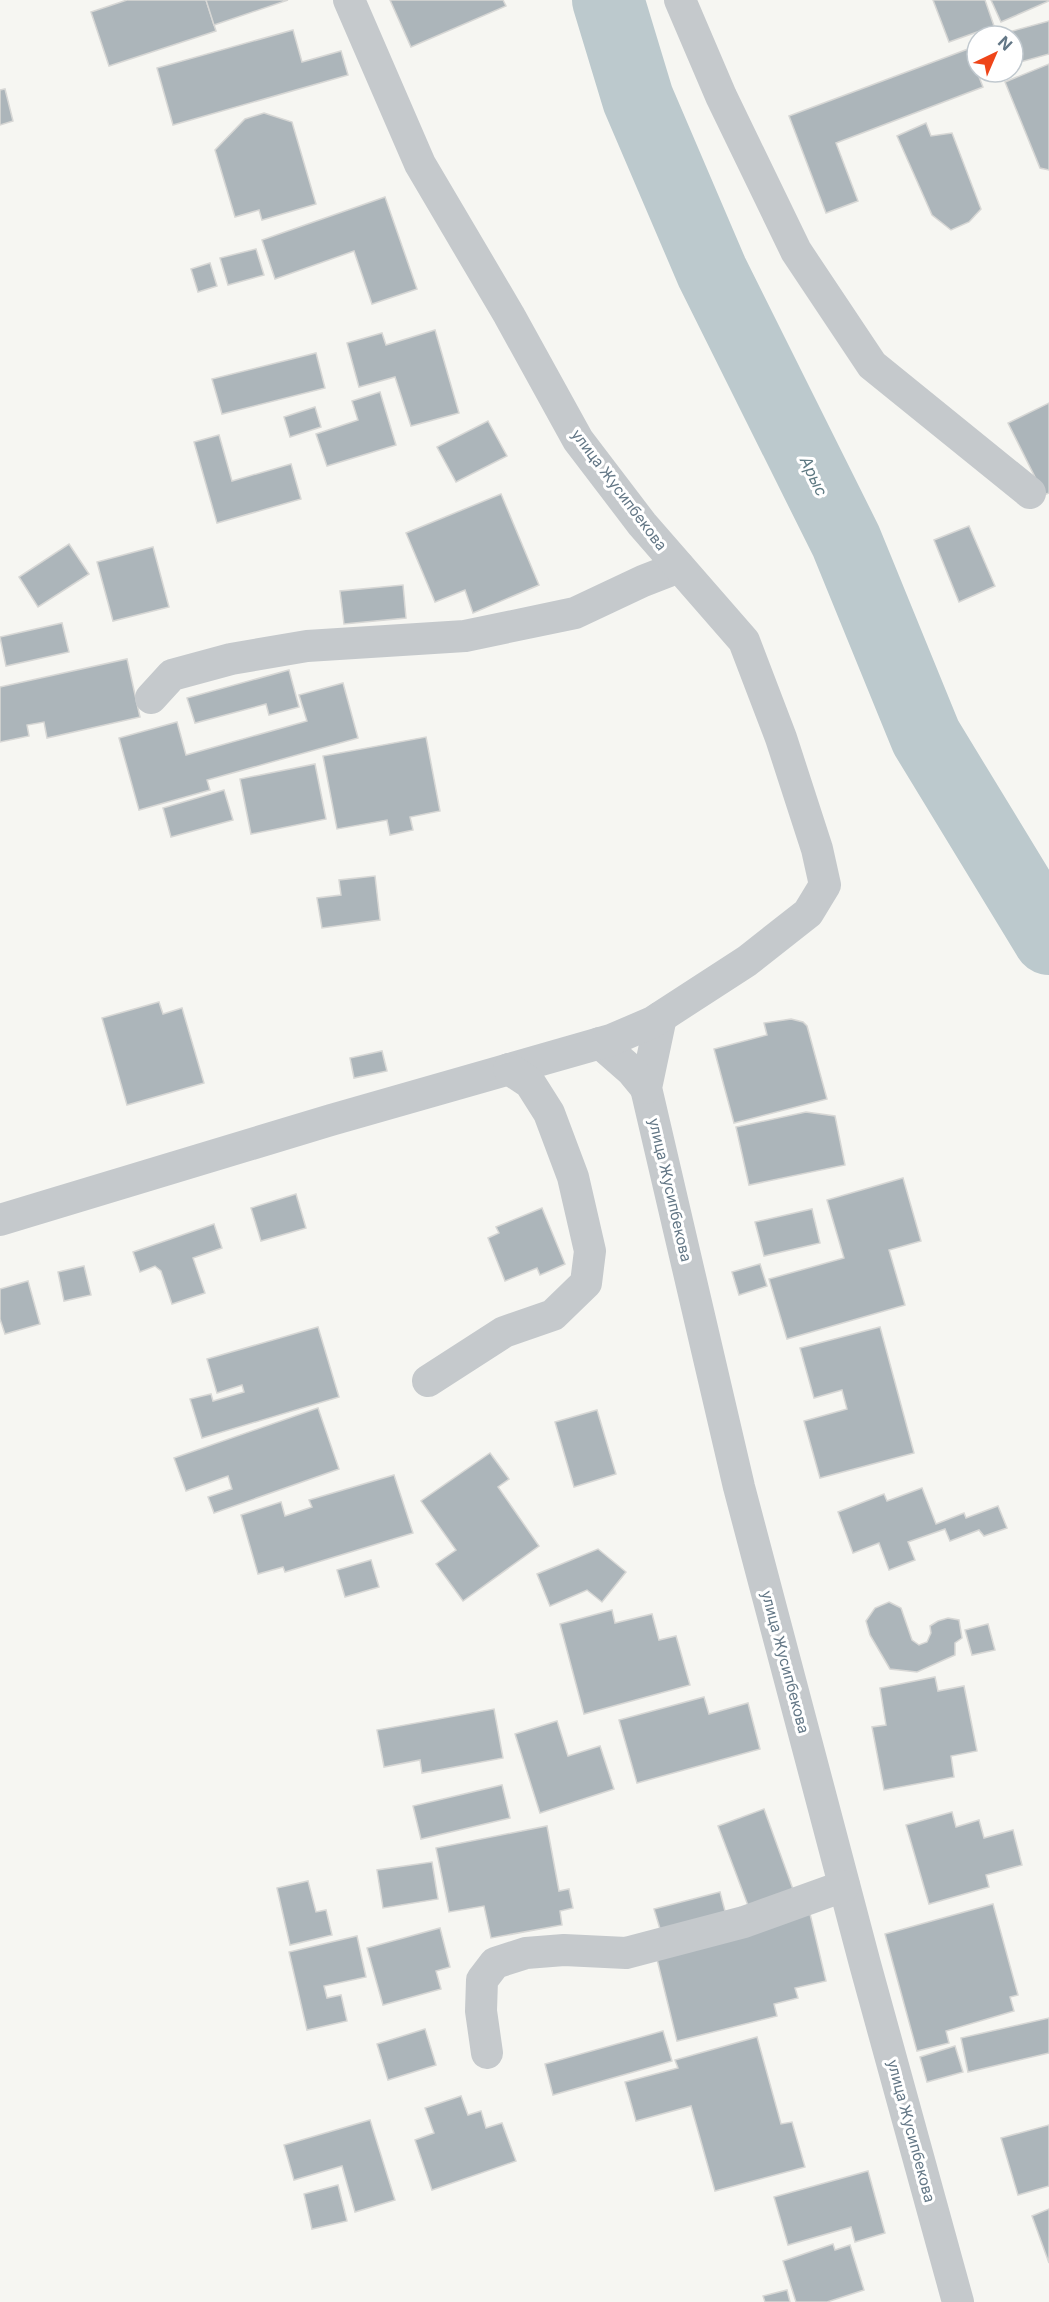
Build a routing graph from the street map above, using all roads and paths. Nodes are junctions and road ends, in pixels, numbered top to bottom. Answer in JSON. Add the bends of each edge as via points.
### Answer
{"nodes":[{"id":1,"x":349,"y":0,"type":"edge"},
{"id":2,"x":680,"y":0,"type":"edge"},
{"id":3,"x":1030,"y":493,"type":"dead end"},
{"id":4,"x":679,"y":567,"type":"junction"},
{"id":5,"x":151,"y":699,"type":"dead end"},
{"id":6,"x":661,"y":1017,"type":"junction"},
{"id":7,"x":600,"y":1044,"type":"junction"},
{"id":8,"x":509,"y":1069,"type":"junction"},
{"id":9,"x":646,"y":1088,"type":"junction"},
{"id":10,"x":0,"y":1220,"type":"edge"},
{"id":11,"x":428,"y":1381,"type":"dead end"},
{"id":12,"x":844,"y":1886,"type":"junction"},
{"id":13,"x":487,"y":2054,"type":"dead end"},
{"id":14,"x":958,"y":2302,"type":"edge"}],
"edges":[{"from":1,"to":4,"type":"street","name":"улица Жусипбекова","via":[[420,164],[578,440]]},
{"from":2,"to":3,"type":"street","via":[[721,96],[796,251],[872,365]]},
{"from":4,"to":5,"type":"street","via":[[575,613],[465,636],[307,646],[231,659],[172,675]]},
{"from":4,"to":6,"type":"street","name":"улица Жусипбекова","via":[[744,641],[781,738],[825,885],[808,913],[747,961]]},
{"from":6,"to":7,"type":"street"},
{"from":6,"to":9,"type":"street","name":"улица Жусипбекова"},
{"from":7,"to":8,"type":"street"},
{"from":7,"to":9,"type":"street"},
{"from":8,"to":10,"type":"street"},
{"from":8,"to":11,"type":"street","via":[[530,1083],[549,1113],[573,1177],[590,1251],[586,1283],[553,1315],[504,1332]]},
{"from":9,"to":12,"type":"street","name":"улица Жусипбекова","via":[[739,1487]]},
{"from":12,"to":13,"type":"street","via":[[744,1922],[626,1953],[545,1951],[495,1963],[482,1980],[481,2011]]},
{"from":12,"to":14,"type":"street","name":"улица Жусипбекова"}]}
